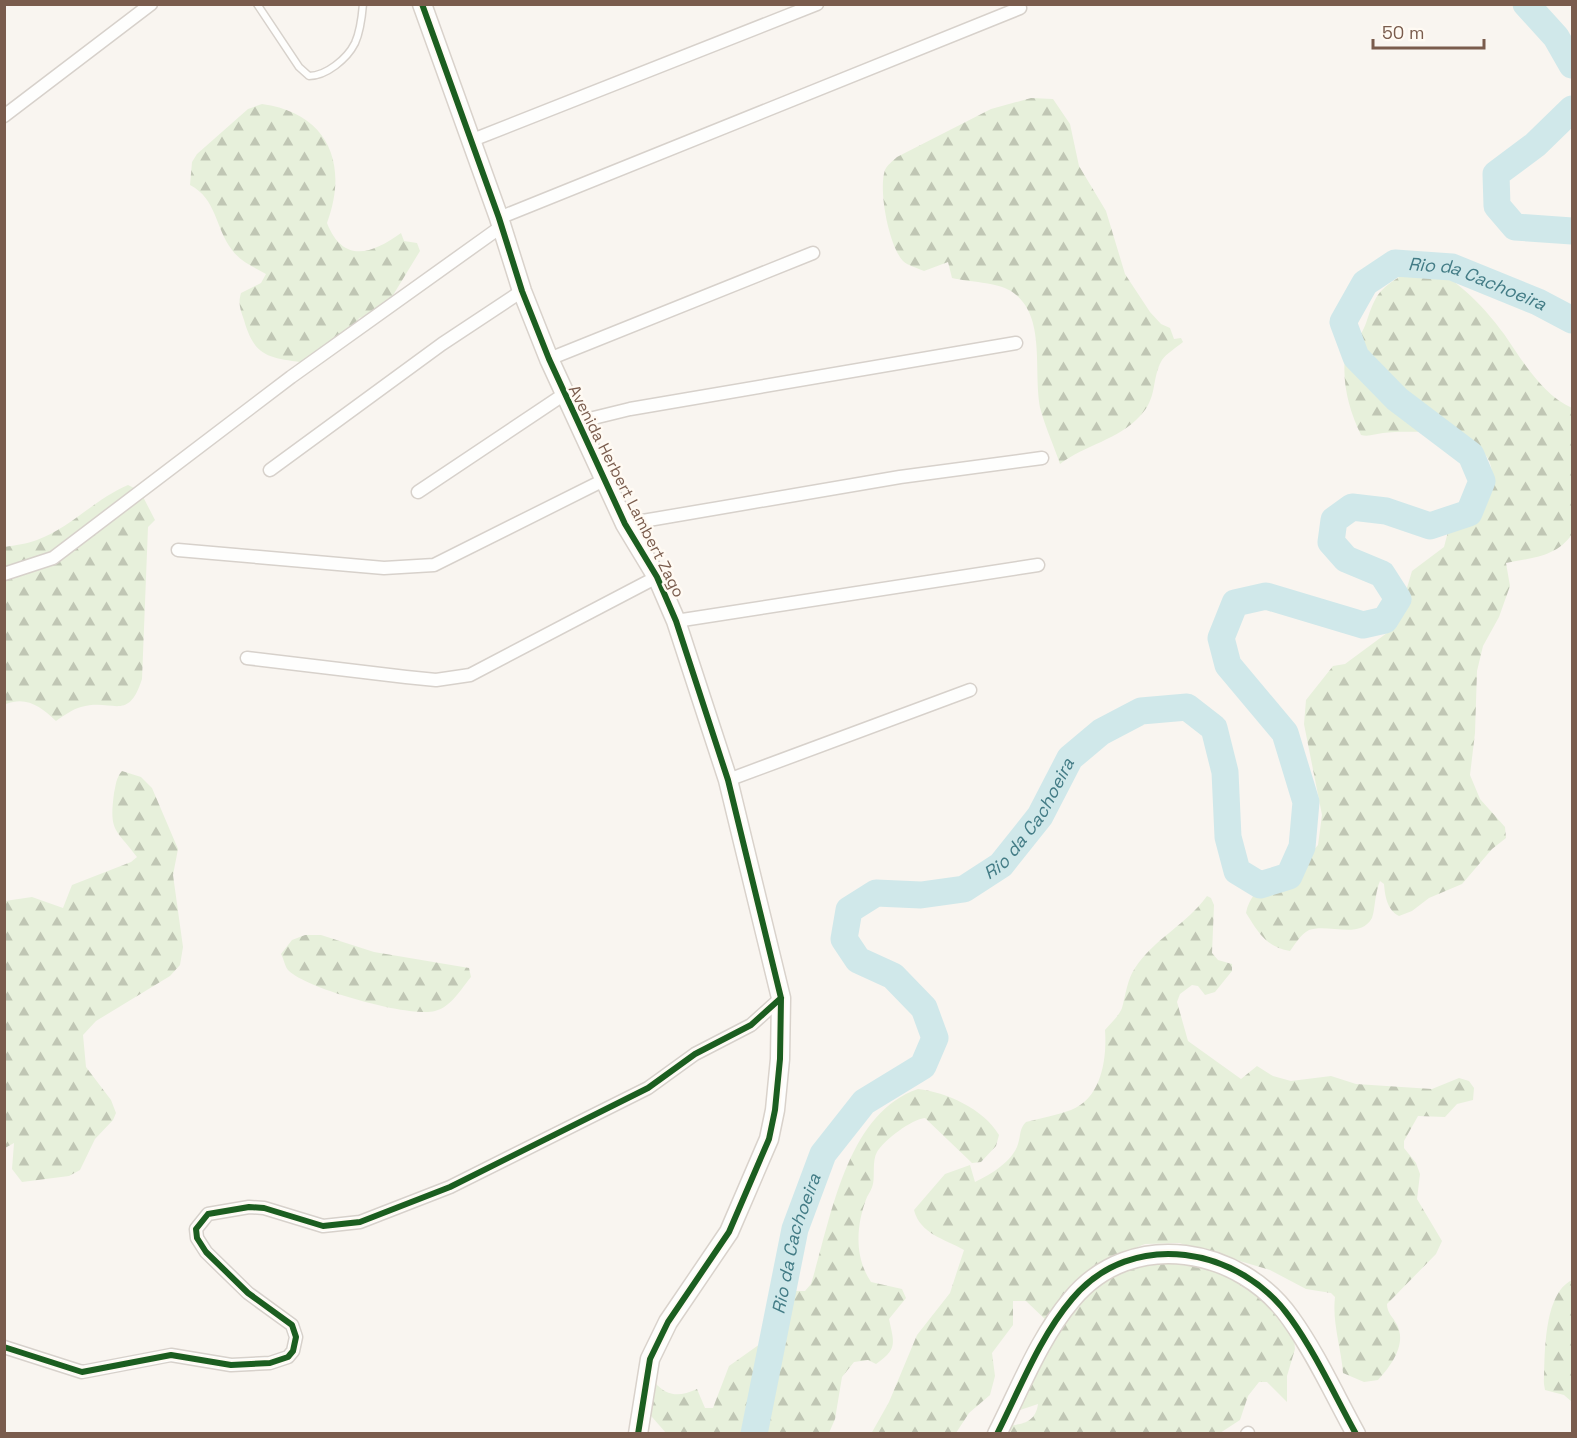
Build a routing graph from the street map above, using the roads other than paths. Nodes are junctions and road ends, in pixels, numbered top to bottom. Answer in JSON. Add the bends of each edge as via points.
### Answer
{"nodes":[{"id":1,"x":151,"y":4,"type":"edge"},
{"id":2,"x":257,"y":4,"type":"edge"},
{"id":3,"x":363,"y":4,"type":"edge"},
{"id":4,"x":422,"y":4,"type":"edge"},
{"id":5,"x":817,"y":4,"type":"edge"},
{"id":6,"x":1020,"y":8,"type":"dead end"},
{"id":7,"x":4,"y":116,"type":"edge"},
{"id":8,"x":470,"y":141,"type":"junction"},
{"id":9,"x":500,"y":222,"type":"junction"},
{"id":10,"x":813,"y":253,"type":"dead end"},
{"id":11,"x":522,"y":291,"type":"junction"},
{"id":12,"x":1016,"y":343,"type":"dead end"},
{"id":13,"x":549,"y":359,"type":"junction"},
{"id":14,"x":563,"y":395,"type":"junction"},
{"id":15,"x":577,"y":422,"type":"junction"},
{"id":16,"x":1042,"y":458,"type":"dead end"},
{"id":17,"x":270,"y":470,"type":"dead end"},
{"id":18,"x":604,"y":480,"type":"junction"},
{"id":19,"x":418,"y":492,"type":"dead end"},
{"id":20,"x":625,"y":524,"type":"junction"},
{"id":21,"x":178,"y":550,"type":"dead end"},
{"id":22,"x":1038,"y":565,"type":"dead end"},
{"id":23,"x":4,"y":574,"type":"edge"},
{"id":24,"x":657,"y":577,"type":"junction"},
{"id":25,"x":676,"y":621,"type":"junction"},
{"id":26,"x":247,"y":658,"type":"dead end"},
{"id":27,"x":970,"y":690,"type":"dead end"},
{"id":28,"x":728,"y":780,"type":"junction"},
{"id":29,"x":781,"y":998,"type":"junction"},
{"id":30,"x":4,"y":1347,"type":"edge"},
{"id":31,"x":638,"y":1434,"type":"edge"},
{"id":32,"x":997,"y":1434,"type":"edge"},
{"id":33,"x":1356,"y":1434,"type":"edge"}],
"edges":[{"from":1,"to":7,"type":"street"},
{"from":2,"to":3,"type":"lane","via":[[299,67],[309,76],[320,76],[355,43]]},
{"from":4,"to":8,"type":"street","name":"Avenida Herbert Lambert Zago"},
{"from":5,"to":8,"type":"street"},
{"from":6,"to":9,"type":"street"},
{"from":8,"to":9,"type":"street","name":"Avenida Herbert Lambert Zago"},
{"from":9,"to":11,"type":"street","name":"Avenida Herbert Lambert Zago"},
{"from":9,"to":23,"type":"street","via":[[52,558]]},
{"from":10,"to":13,"type":"street"},
{"from":11,"to":13,"type":"street","name":"Avenida Herbert Lambert Zago"},
{"from":11,"to":17,"type":"street","via":[[442,344]]},
{"from":12,"to":15,"type":"street","via":[[630,409]]},
{"from":13,"to":14,"type":"street","name":"Avenida Herbert Lambert Zago"},
{"from":14,"to":15,"type":"street","name":"Avenida Herbert Lambert Zago"},
{"from":14,"to":19,"type":"street"},
{"from":15,"to":18,"type":"street","name":"Avenida Herbert Lambert Zago"},
{"from":16,"to":20,"type":"street","via":[[900,477]]},
{"from":18,"to":20,"type":"street","name":"Avenida Herbert Lambert Zago"},
{"from":18,"to":21,"type":"street","via":[[434,565],[384,568]]},
{"from":20,"to":24,"type":"street","name":"Avenida Herbert Lambert Zago"},
{"from":22,"to":25,"type":"street"},
{"from":24,"to":25,"type":"street","name":"Avenida Herbert Lambert Zago"},
{"from":24,"to":26,"type":"street","via":[[470,675],[452,679]]},
{"from":25,"to":28,"type":"street","name":"Avenida Herbert Lambert Zago"},
{"from":27,"to":28,"type":"street"},
{"from":28,"to":29,"type":"street","name":"Avenida Herbert Lambert Zago"},
{"from":29,"to":30,"type":"street","via":[[751,1025],[695,1054],[648,1088],[450,1187],[360,1222],[323,1226],[264,1208],[208,1214],[196,1229],[201,1246],[248,1293],[292,1325],[296,1337],[288,1357],[270,1363],[231,1365],[171,1355],[82,1372]]},
{"from":29,"to":31,"type":"street","name":"Avenida Herbert Lambert Zago","via":[[780,1059],[769,1139],[729,1232],[668,1322],[650,1359]]},
{"from":32,"to":33,"type":"street","via":[[1049,1331],[1073,1297],[1099,1275],[1150,1253],[1206,1259],[1259,1284],[1291,1318]]}]}
